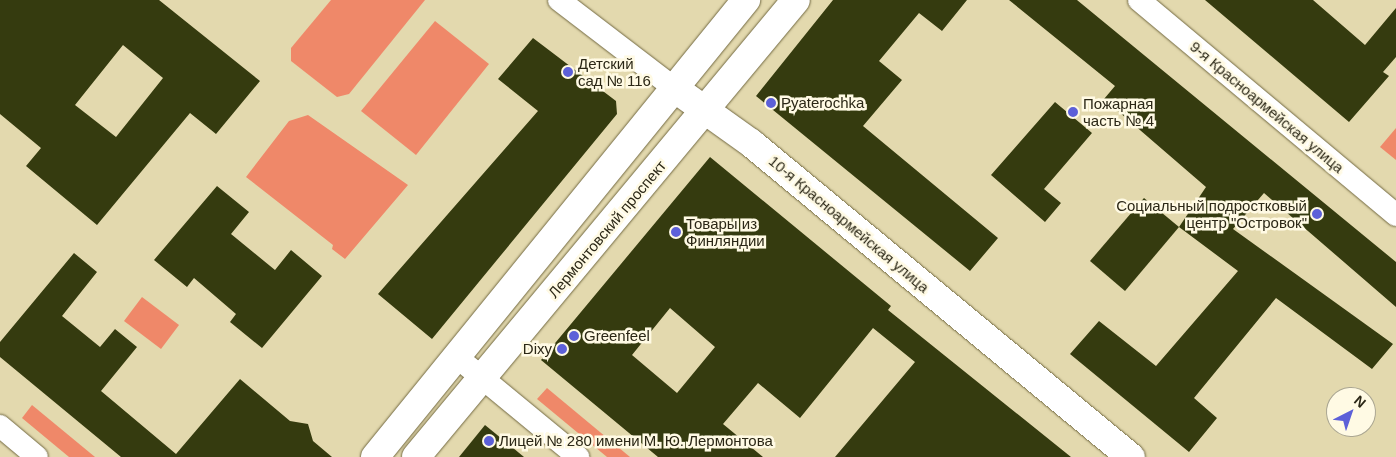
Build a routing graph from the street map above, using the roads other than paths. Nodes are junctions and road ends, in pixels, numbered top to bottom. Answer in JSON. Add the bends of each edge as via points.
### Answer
{"nodes":[{"id":1,"x":559,"y":0,"type":"edge"},
{"id":2,"x":746,"y":0,"type":"edge"},
{"id":3,"x":796,"y":0,"type":"edge"},
{"id":4,"x":1139,"y":0,"type":"edge"},
{"id":5,"x":674,"y":88,"type":"junction"},
{"id":6,"x":706,"y":109,"type":"junction"},
{"id":7,"x":1396,"y":215,"type":"edge"},
{"id":8,"x":458,"y":358,"type":"junction"},
{"id":9,"x":483,"y":379,"type":"junction"},
{"id":10,"x":0,"y":426,"type":"edge"},
{"id":11,"x":37,"y":457,"type":"edge"},
{"id":12,"x":375,"y":457,"type":"edge"},
{"id":13,"x":416,"y":457,"type":"edge"},
{"id":14,"x":578,"y":457,"type":"edge"},
{"id":15,"x":1131,"y":457,"type":"edge"}],
"edges":[{"from":1,"to":5,"type":"street","name":"10-я Красноармейская улица"},
{"from":2,"to":5,"type":"main road"},
{"from":3,"to":6,"type":"main road","name":"Лермонтовский проспект"},
{"from":4,"to":7,"type":"street","name":"9-я Красноармейская улица"},
{"from":5,"to":6,"type":"main road","name":"10-я Красноармейская улица"},
{"from":5,"to":8,"type":"main road"},
{"from":6,"to":9,"type":"main road","name":"Лермонтовский проспект"},
{"from":6,"to":15,"type":"main road","name":"10-я Красноармейская улица"},
{"from":8,"to":9,"type":"street"},
{"from":8,"to":12,"type":"main road"},
{"from":9,"to":13,"type":"main road","name":"Лермонтовский проспект"},
{"from":9,"to":14,"type":"street"},
{"from":10,"to":11,"type":"street"}]}
